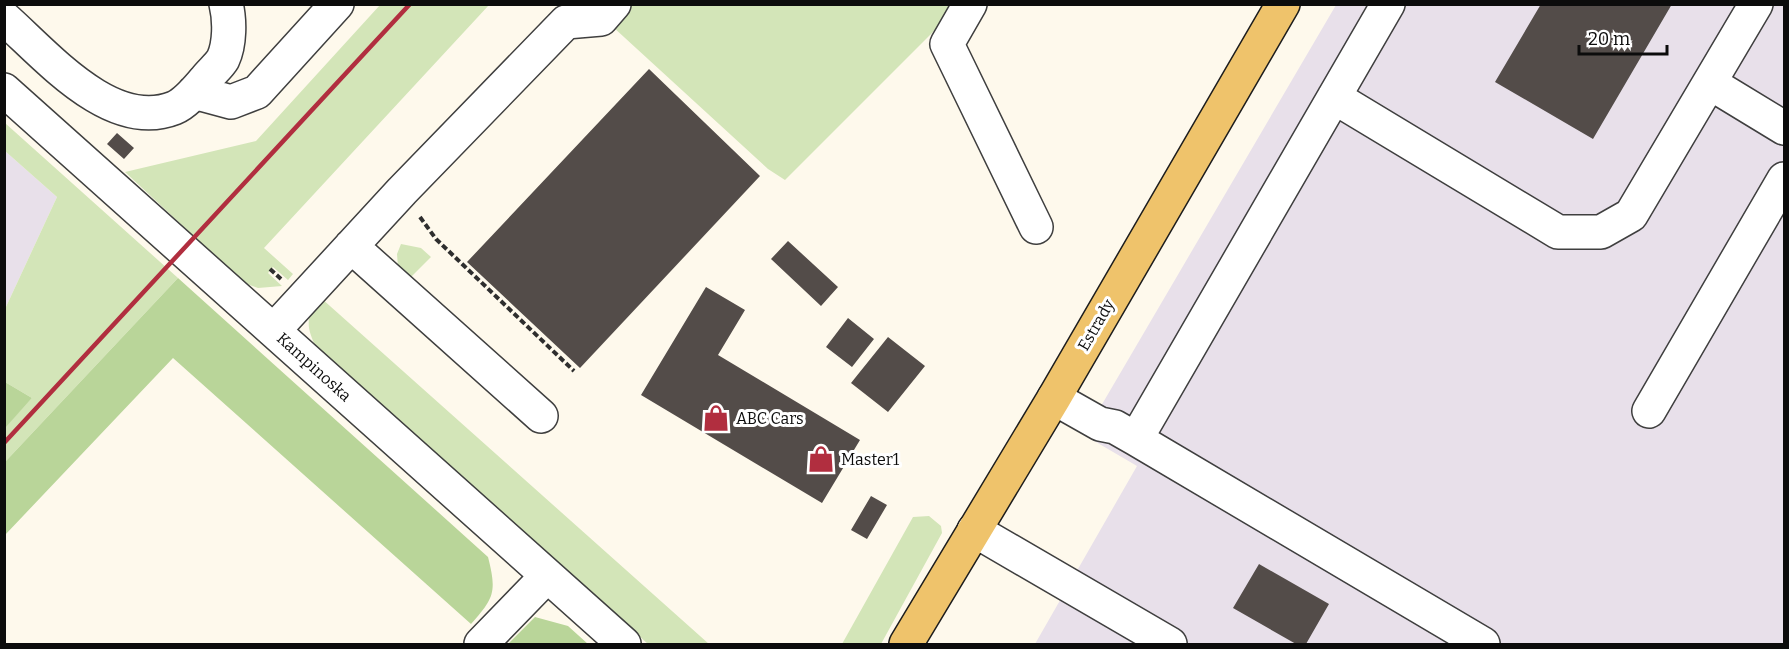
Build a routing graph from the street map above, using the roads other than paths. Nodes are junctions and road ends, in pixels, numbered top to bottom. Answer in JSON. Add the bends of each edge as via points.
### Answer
{"nodes":[{"id":1,"x":226,"y":4,"type":"edge"},
{"id":2,"x":337,"y":4,"type":"edge"},
{"id":3,"x":614,"y":4,"type":"edge"},
{"id":4,"x":970,"y":4,"type":"edge"},
{"id":5,"x":1388,"y":4,"type":"edge"},
{"id":6,"x":1756,"y":4,"type":"edge"},
{"id":7,"x":1280,"y":6,"type":"edge"},
{"id":8,"x":4,"y":18,"type":"edge"},
{"id":9,"x":1710,"y":83,"type":"junction"},
{"id":10,"x":4,"y":90,"type":"edge"},
{"id":11,"x":194,"y":92,"type":"junction"},
{"id":12,"x":1334,"y":97,"type":"junction"},
{"id":13,"x":1785,"y":128,"type":"edge"},
{"id":14,"x":1785,"y":179,"type":"edge"},
{"id":15,"x":1036,"y":227,"type":"dead end"},
{"id":16,"x":351,"y":246,"type":"junction"},
{"id":17,"x":274,"y":330,"type":"junction"},
{"id":18,"x":1054,"y":398,"type":"junction"},
{"id":19,"x":1649,"y":411,"type":"dead end"},
{"id":20,"x":541,"y":416,"type":"dead end"},
{"id":21,"x":1136,"y":439,"type":"junction"},
{"id":22,"x":974,"y":530,"type":"junction"},
{"id":23,"x":547,"y":576,"type":"junction"},
{"id":24,"x":481,"y":645,"type":"edge"},
{"id":25,"x":624,"y":645,"type":"edge"},
{"id":26,"x":906,"y":645,"type":"edge"},
{"id":27,"x":1170,"y":645,"type":"edge"},
{"id":28,"x":1484,"y":645,"type":"edge"}],
"edges":[{"from":1,"to":11,"type":"street","via":[[230,19],[223,59]]},
{"from":2,"to":11,"type":"street","via":[[257,92],[231,102]]},
{"from":3,"to":16,"type":"street","via":[[601,19],[566,22]]},
{"from":4,"to":15,"type":"street","via":[[947,44]]},
{"from":5,"to":12,"type":"street"},
{"from":6,"to":9,"type":"street"},
{"from":7,"to":18,"type":"main road","name":"Estrady"},
{"from":8,"to":11,"type":"street","via":[[84,89],[111,105],[139,112],[175,107]]},
{"from":9,"to":12,"type":"street","via":[[1631,215],[1601,232],[1558,232]]},
{"from":9,"to":13,"type":"street"},
{"from":10,"to":17,"type":"street","name":"Kampinoska"},
{"from":12,"to":21,"type":"street"},
{"from":14,"to":19,"type":"street"},
{"from":16,"to":17,"type":"street"},
{"from":16,"to":20,"type":"street"},
{"from":17,"to":23,"type":"street","name":"Kampinoska"},
{"from":18,"to":21,"type":"street"},
{"from":18,"to":22,"type":"main road","name":"Estrady"},
{"from":21,"to":28,"type":"street"},
{"from":22,"to":26,"type":"main road","name":"Estrady"},
{"from":22,"to":27,"type":"street"},
{"from":23,"to":24,"type":"street"},
{"from":23,"to":25,"type":"street","name":"Kampinoska"}]}
